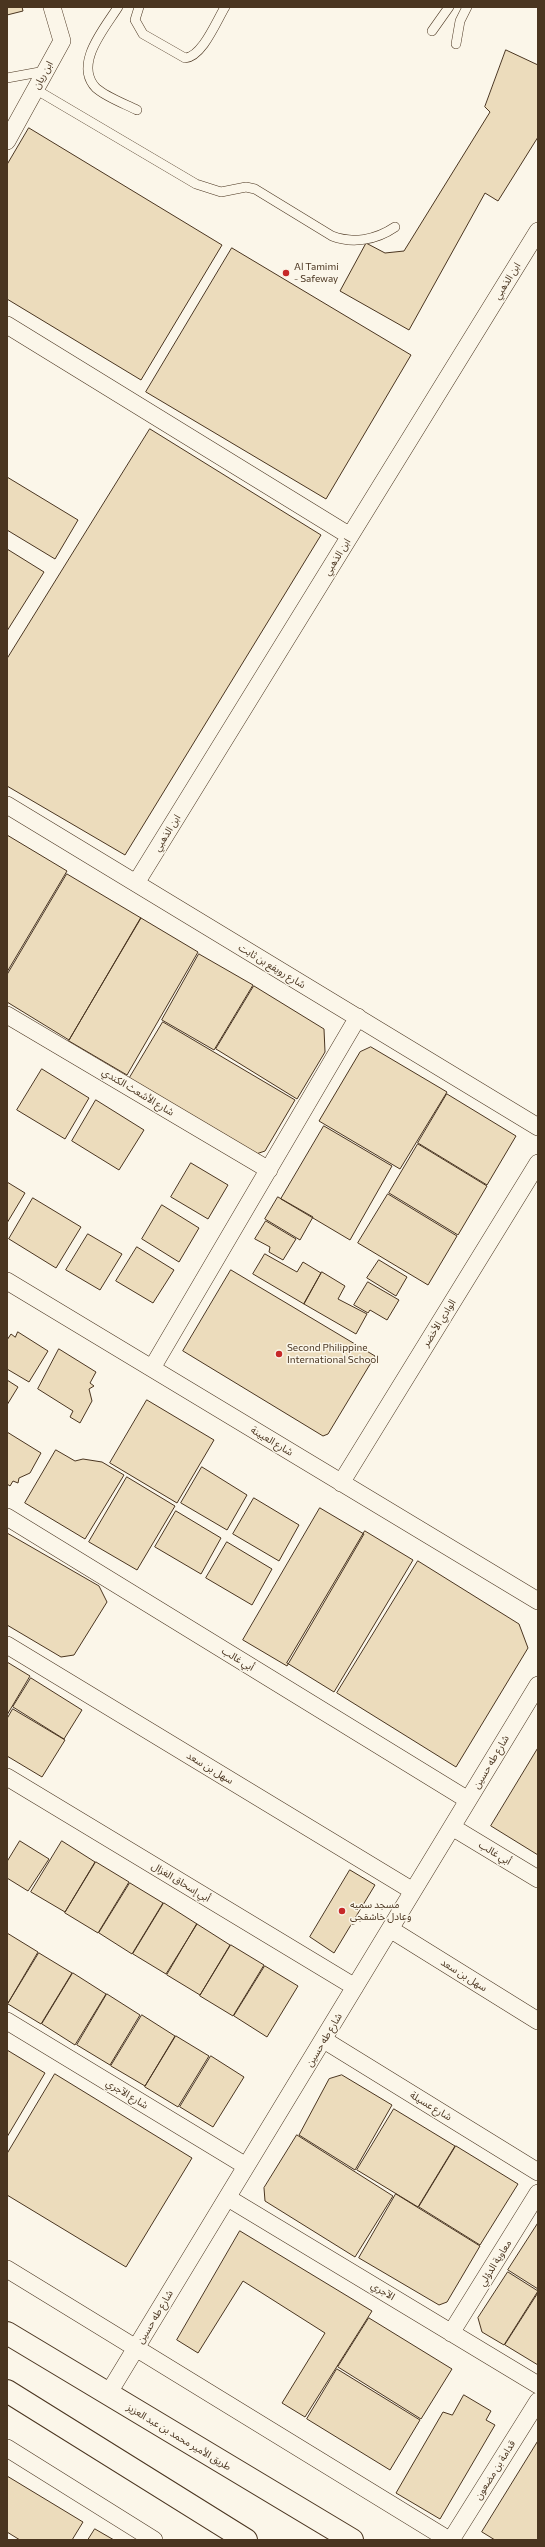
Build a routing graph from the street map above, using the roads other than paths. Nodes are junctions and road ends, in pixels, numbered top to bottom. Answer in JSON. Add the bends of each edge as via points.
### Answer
{"nodes":[{"id":1,"x":52,"y":7,"type":"edge"},
{"id":2,"x":118,"y":7,"type":"edge"},
{"id":3,"x":139,"y":7,"type":"edge"},
{"id":4,"x":225,"y":7,"type":"edge"},
{"id":5,"x":449,"y":7,"type":"edge"},
{"id":6,"x":467,"y":7,"type":"edge"},
{"id":7,"x":432,"y":31,"type":"dead end"},
{"id":8,"x":456,"y":44,"type":"dead end"},
{"id":9,"x":45,"y":72,"type":"junction"},
{"id":10,"x":7,"y":78,"type":"edge"},
{"id":11,"x":35,"y":89,"type":"junction"},
{"id":12,"x":137,"y":110,"type":"dead end"},
{"id":13,"x":7,"y":141,"type":"edge"},
{"id":14,"x":395,"y":227,"type":"dead end"},
{"id":15,"x":538,"y":231,"type":"edge"},
{"id":16,"x":7,"y":325,"type":"edge"},
{"id":17,"x":350,"y":536,"type":"junction"},
{"id":18,"x":7,"y":805,"type":"edge"},
{"id":19,"x":136,"y":883,"type":"junction"},
{"id":20,"x":7,"y":1015,"type":"edge"},
{"id":21,"x":358,"y":1017,"type":"junction"},
{"id":22,"x":538,"y":1127,"type":"edge"},
{"id":23,"x":538,"y":1163,"type":"edge"},
{"id":24,"x":269,"y":1170,"type":"junction"},
{"id":25,"x":9,"y":1287,"type":"edge"},
{"id":26,"x":152,"y":1368,"type":"junction"},
{"id":27,"x":341,"y":1483,"type":"junction"},
{"id":28,"x":7,"y":1517,"type":"edge"},
{"id":29,"x":538,"y":1601,"type":"edge"},
{"id":30,"x":7,"y":1645,"type":"edge"},
{"id":31,"x":538,"y":1684,"type":"edge"},
{"id":32,"x":7,"y":1777,"type":"edge"},
{"id":33,"x":468,"y":1800,"type":"junction"},
{"id":34,"x":452,"y":1827,"type":"junction"},
{"id":35,"x":538,"y":1879,"type":"edge"},
{"id":36,"x":413,"y":1890,"type":"junction"},
{"id":37,"x":390,"y":1929,"type":"junction"},
{"id":38,"x":355,"y":1987,"type":"junction"},
{"id":39,"x":7,"y":2021,"type":"edge"},
{"id":40,"x":538,"y":2021,"type":"edge"},
{"id":41,"x":324,"y":2040,"type":"junction"},
{"id":42,"x":246,"y":2166,"type":"junction"},
{"id":43,"x":538,"y":2172,"type":"edge"},
{"id":44,"x":538,"y":2193,"type":"edge"},
{"id":45,"x":228,"y":2198,"type":"junction"},
{"id":46,"x":7,"y":2269,"type":"edge"},
{"id":47,"x":7,"y":2333,"type":"edge"},
{"id":48,"x":451,"y":2333,"type":"junction"},
{"id":49,"x":136,"y":2349,"type":"junction"},
{"id":50,"x":538,"y":2385,"type":"edge"},
{"id":51,"x":7,"y":2391,"type":"edge"},
{"id":52,"x":108,"y":2394,"type":"junction"},
{"id":53,"x":538,"y":2401,"type":"edge"},
{"id":54,"x":7,"y":2448,"type":"edge"},
{"id":55,"x":154,"y":2540,"type":"edge"},
{"id":56,"x":246,"y":2540,"type":"edge"},
{"id":57,"x":352,"y":2540,"type":"edge"},
{"id":58,"x":450,"y":2540,"type":"edge"}],
"edges":[{"from":1,"to":9,"type":"street","name":"ابن ريان","via":[[62,41]]},
{"from":2,"to":12,"type":"lane","via":[[89,55],[90,76],[96,88]]},
{"from":3,"to":4,"type":"lane","via":[[135,20],[138,29],[185,58],[192,58],[199,52]]},
{"from":5,"to":7,"type":"lane"},
{"from":6,"to":8,"type":"lane","via":[[460,22]]},
{"from":9,"to":10,"type":"lane"},
{"from":9,"to":11,"type":"street","name":"ابن ريان"},
{"from":11,"to":13,"type":"street","name":"ابن ريان"},
{"from":11,"to":14,"type":"lane","via":[[196,184],[221,192],[246,187],[255,189],[341,240],[366,240]]},
{"from":15,"to":17,"type":"street","name":"ابن الذهبي"},
{"from":16,"to":17,"type":"street"},
{"from":17,"to":19,"type":"street","name":"ابن الذهبي"},
{"from":18,"to":19,"type":"street","name":"شارع رويفع بن ثابت"},
{"from":19,"to":21,"type":"street","name":"شارع رويفع بن ثابت"},
{"from":20,"to":24,"type":"street","name":"شارع الأشعث الكندي"},
{"from":21,"to":22,"type":"street","name":"شارع رويفع بن ثابت"},
{"from":21,"to":24,"type":"street"},
{"from":23,"to":27,"type":"street","name":"الوادي الأخضر"},
{"from":24,"to":26,"type":"street"},
{"from":25,"to":26,"type":"street","name":"شارع العيينة"},
{"from":26,"to":27,"type":"street","name":"شارع العيينة"},
{"from":27,"to":29,"type":"street","name":"شارع العيينة"},
{"from":28,"to":33,"type":"street","name":"أبي غالب"},
{"from":30,"to":36,"type":"street","name":"سهل بن سعد"},
{"from":31,"to":33,"type":"street","name":"شارع طه حسين"},
{"from":32,"to":38,"type":"street","name":"أبي إسحاق الغزال"},
{"from":33,"to":34,"type":"street","name":"شارع طه حسين"},
{"from":34,"to":35,"type":"street","name":"أبي غالب"},
{"from":34,"to":36,"type":"street","name":"شارع طه حسين"},
{"from":36,"to":37,"type":"street","name":"شارع طه حسين"},
{"from":37,"to":38,"type":"street","name":"شارع طه حسين"},
{"from":37,"to":40,"type":"street","name":"سهل بن سعد"},
{"from":38,"to":41,"type":"street","name":"شارع طه حسين"},
{"from":39,"to":42,"type":"street","name":"شارع الآجري"},
{"from":41,"to":42,"type":"street","name":"شارع طه حسين"},
{"from":41,"to":43,"type":"street","name":"شارع عسيلة"},
{"from":42,"to":45,"type":"street","name":"شارع طه حسين"},
{"from":44,"to":48,"type":"street","name":"معاوية الدؤلي"},
{"from":45,"to":48,"type":"street","name":"الآجري"},
{"from":45,"to":49,"type":"street","name":"شارع طه حسين"},
{"from":46,"to":49,"type":"street"},
{"from":47,"to":52,"type":"main road","name":"طريق الأمير محمد بن عبد العزيز"},
{"from":48,"to":50,"type":"street","name":"الآجري"},
{"from":49,"to":52,"type":"street","name":"شارع طه حسين"},
{"from":49,"to":58,"type":"street"},
{"from":51,"to":56,"type":"main road"},
{"from":52,"to":57,"type":"main road","name":"طريق الأمير محمد بن عبد العزيز"},
{"from":53,"to":58,"type":"street","name":"قدامة بن مضعون"},
{"from":54,"to":55,"type":"street"}]}
